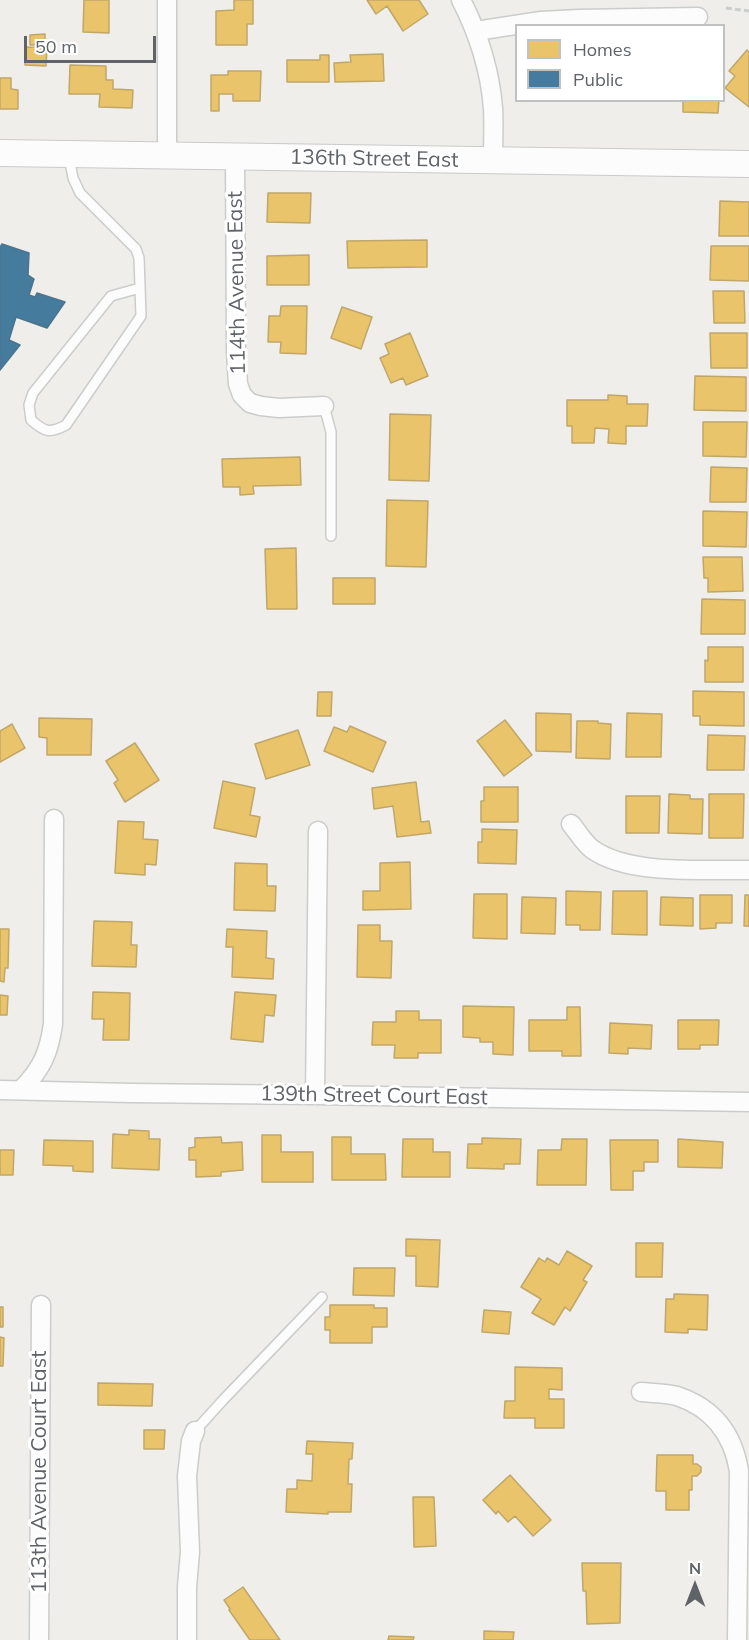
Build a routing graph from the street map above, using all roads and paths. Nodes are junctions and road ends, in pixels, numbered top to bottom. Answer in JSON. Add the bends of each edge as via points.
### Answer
{"nodes":[{"id":1,"x":167,"y":0,"type":"edge"},
{"id":2,"x":461,"y":0,"type":"edge"},
{"id":3,"x":726,"y":8,"type":"dead end"},
{"id":4,"x":749,"y":11,"type":"edge"},
{"id":5,"x":698,"y":17,"type":"dead end"},
{"id":6,"x":522,"y":24,"type":"edge"},
{"id":7,"x":515,"y":25,"type":"edge"},
{"id":8,"x":476,"y":31,"type":"junction"},
{"id":9,"x":0,"y":153,"type":"edge"},
{"id":10,"x":68,"y":154,"type":"junction"},
{"id":11,"x":167,"y":157,"type":"junction"},
{"id":12,"x":236,"y":158,"type":"junction"},
{"id":13,"x":493,"y":160,"type":"junction"},
{"id":14,"x":749,"y":164,"type":"edge"},
{"id":15,"x":140,"y":288,"type":"junction"},
{"id":16,"x":324,"y":406,"type":"joint"},
{"id":17,"x":331,"y":536,"type":"dead end"},
{"id":18,"x":54,"y":819,"type":"dead end"},
{"id":19,"x":571,"y":824,"type":"dead end"},
{"id":20,"x":318,"y":831,"type":"dead end"},
{"id":21,"x":749,"y":870,"type":"edge"},
{"id":22,"x":22,"y":1089,"type":"junction"},
{"id":23,"x":0,"y":1090,"type":"edge"},
{"id":24,"x":315,"y":1095,"type":"junction"},
{"id":25,"x":749,"y":1102,"type":"edge"},
{"id":26,"x":322,"y":1297,"type":"dead end"},
{"id":27,"x":41,"y":1305,"type":"dead end"},
{"id":28,"x":641,"y":1392,"type":"dead end"},
{"id":29,"x":195,"y":1431,"type":"joint"},
{"id":30,"x":744,"y":1554,"type":"edge"},
{"id":31,"x":39,"y":1640,"type":"edge"},
{"id":32,"x":187,"y":1640,"type":"edge"},
{"id":33,"x":737,"y":1640,"type":"edge"}],
"edges":[{"from":1,"to":11,"type":"street"},
{"from":2,"to":8,"type":"street"},
{"from":3,"to":4,"type":"path"},
{"from":5,"to":6,"type":"street"},
{"from":7,"to":8,"type":"street"},
{"from":8,"to":13,"type":"street","via":[[493,108]]},
{"from":9,"to":10,"type":"street","name":"136th Street East"},
{"from":10,"to":11,"type":"street","name":"136th Street East"},
{"from":10,"to":15,"type":"lane","via":[[80,193],[136,249]]},
{"from":11,"to":12,"type":"street","name":"136th Street East"},
{"from":12,"to":13,"type":"street","name":"136th Street East"},
{"from":12,"to":16,"type":"street","name":"114th Avenue East","via":[[238,384],[250,403],[261,406]]},
{"from":13,"to":14,"type":"street","name":"136th Street East"},
{"from":15,"to":15,"type":"lane","via":[[141,316],[66,425],[54,431],[44,430],[31,420],[29,405],[33,393],[111,296]]},
{"from":16,"to":17,"type":"lane","via":[[331,432]]},
{"from":18,"to":22,"type":"street","via":[[53,1024],[45,1055]]},
{"from":19,"to":21,"type":"street","via":[[591,848],[611,860],[669,869]]},
{"from":20,"to":24,"type":"street"},
{"from":22,"to":23,"type":"street","name":"139th Street Court East"},
{"from":22,"to":24,"type":"street","name":"139th Street Court East"},
{"from":24,"to":25,"type":"street","name":"139th Street Court East"},
{"from":26,"to":29,"type":"lane"},
{"from":27,"to":31,"type":"street","name":"113th Avenue Court East"},
{"from":28,"to":30,"type":"street","via":[[676,1395],[700,1406],[728,1436],[736,1454]]},
{"from":29,"to":32,"type":"street","via":[[187,1476]]},
{"from":30,"to":33,"type":"street"}]}
